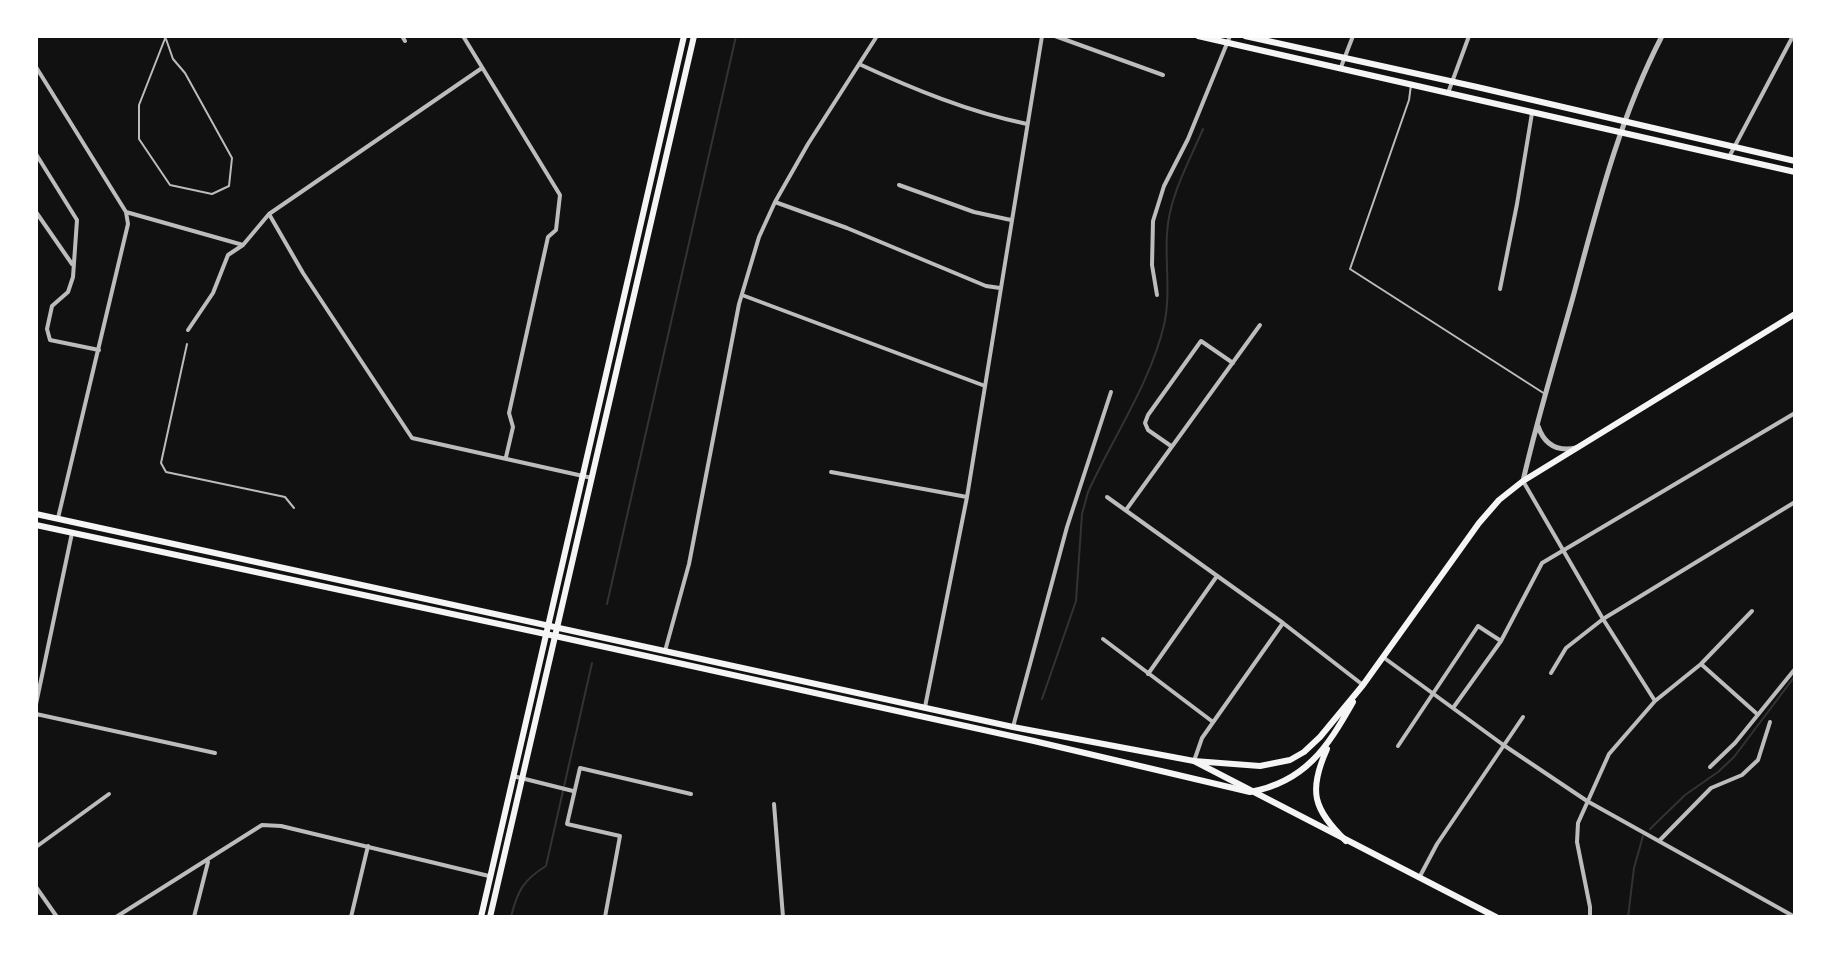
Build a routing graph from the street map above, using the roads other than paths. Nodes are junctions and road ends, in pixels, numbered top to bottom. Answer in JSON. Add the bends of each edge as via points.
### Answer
{"nodes":[{"id":1,"x":463,"y":36,"type":"edge"},
{"id":2,"x":684,"y":36,"type":"edge"},
{"id":3,"x":694,"y":36,"type":"edge"},
{"id":4,"x":877,"y":36,"type":"edge"},
{"id":5,"x":1042,"y":36,"type":"edge"},
{"id":6,"x":1055,"y":36,"type":"edge"},
{"id":7,"x":1198,"y":36,"type":"edge"},
{"id":8,"x":1245,"y":36,"type":"edge"},
{"id":9,"x":1353,"y":36,"type":"edge"},
{"id":10,"x":1469,"y":36,"type":"edge"},
{"id":11,"x":1662,"y":36,"type":"edge"},
{"id":12,"x":1793,"y":36,"type":"edge"},
{"id":13,"x":166,"y":38,"type":"edge"},
{"id":14,"x":1271,"y":39,"type":"edge"},
{"id":15,"x":1229,"y":40,"type":"edge"},
{"id":16,"x":1267,"y":52,"type":"junction"},
{"id":17,"x":1344,"y":57,"type":"junction"},
{"id":18,"x":859,"y":64,"type":"junction"},
{"id":19,"x":36,"y":67,"type":"edge"},
{"id":20,"x":482,"y":68,"type":"junction"},
{"id":21,"x":1341,"y":69,"type":"junction"},
{"id":22,"x":1163,"y":75,"type":"dead end"},
{"id":23,"x":1451,"y":81,"type":"junction"},
{"id":24,"x":1411,"y":84,"type":"junction"},
{"id":25,"x":1448,"y":93,"type":"junction"},
{"id":26,"x":1532,"y":111,"type":"junction"},
{"id":27,"x":1624,"y":121,"type":"junction"},
{"id":28,"x":1027,"y":124,"type":"junction"},
{"id":29,"x":1620,"y":132,"type":"junction"},
{"id":30,"x":1736,"y":146,"type":"junction"},
{"id":31,"x":36,"y":154,"type":"edge"},
{"id":32,"x":1729,"y":157,"type":"junction"},
{"id":33,"x":1795,"y":161,"type":"edge"},
{"id":34,"x":1795,"y":172,"type":"edge"},
{"id":35,"x":899,"y":185,"type":"dead end"},
{"id":36,"x":775,"y":202,"type":"junction"},
{"id":37,"x":36,"y":212,"type":"edge"},
{"id":38,"x":126,"y":212,"type":"junction"},
{"id":39,"x":269,"y":214,"type":"junction"},
{"id":40,"x":1011,"y":220,"type":"junction"},
{"id":41,"x":243,"y":245,"type":"junction"},
{"id":42,"x":73,"y":266,"type":"junction"},
{"id":43,"x":1000,"y":288,"type":"junction"},
{"id":44,"x":1500,"y":289,"type":"dead end"},
{"id":45,"x":742,"y":295,"type":"junction"},
{"id":46,"x":1157,"y":295,"type":"dead end"},
{"id":47,"x":1795,"y":314,"type":"edge"},
{"id":48,"x":1260,"y":325,"type":"dead end"},
{"id":49,"x":188,"y":330,"type":"dead end"},
{"id":50,"x":187,"y":344,"type":"dead end"},
{"id":51,"x":99,"y":350,"type":"junction"},
{"id":52,"x":1233,"y":363,"type":"junction"},
{"id":53,"x":985,"y":386,"type":"junction"},
{"id":54,"x":1111,"y":392,"type":"dead end"},
{"id":55,"x":1545,"y":394,"type":"junction"},
{"id":56,"x":1795,"y":413,"type":"edge"},
{"id":57,"x":1537,"y":421,"type":"junction"},
{"id":58,"x":1172,"y":446,"type":"junction"},
{"id":59,"x":1577,"y":447,"type":"junction"},
{"id":60,"x":506,"y":457,"type":"junction"},
{"id":61,"x":831,"y":472,"type":"dead end"},
{"id":62,"x":583,"y":477,"type":"junction"},
{"id":63,"x":592,"y":478,"type":"junction"},
{"id":64,"x":1523,"y":481,"type":"junction"},
{"id":65,"x":967,"y":497,"type":"junction"},
{"id":66,"x":1107,"y":497,"type":"dead end"},
{"id":67,"x":1795,"y":502,"type":"edge"},
{"id":68,"x":294,"y":508,"type":"dead end"},
{"id":69,"x":1126,"y":510,"type":"junction"},
{"id":70,"x":36,"y":514,"type":"edge"},
{"id":71,"x":58,"y":518,"type":"junction"},
{"id":72,"x":36,"y":525,"type":"edge"},
{"id":73,"x":72,"y":533,"type":"junction"},
{"id":74,"x":1561,"y":550,"type":"junction"},
{"id":75,"x":1217,"y":576,"type":"junction"},
{"id":76,"x":1752,"y":611,"type":"dead end"},
{"id":77,"x":1603,"y":619,"type":"junction"},
{"id":78,"x":1283,"y":623,"type":"junction"},
{"id":79,"x":553,"y":625,"type":"junction"},
{"id":80,"x":551,"y":635,"type":"junction"},
{"id":81,"x":1103,"y":639,"type":"dead end"},
{"id":82,"x":1501,"y":641,"type":"junction"},
{"id":83,"x":665,"y":651,"type":"junction"},
{"id":84,"x":1383,"y":657,"type":"junction"},
{"id":85,"x":1701,"y":664,"type":"junction"},
{"id":86,"x":1795,"y":669,"type":"edge"},
{"id":87,"x":1551,"y":673,"type":"dead end"},
{"id":88,"x":1148,"y":674,"type":"junction"},
{"id":89,"x":1363,"y":685,"type":"junction"},
{"id":90,"x":1433,"y":693,"type":"junction"},
{"id":91,"x":1655,"y":701,"type":"junction"},
{"id":92,"x":36,"y":704,"type":"edge"},
{"id":93,"x":925,"y":707,"type":"junction"},
{"id":94,"x":1453,"y":708,"type":"junction"},
{"id":95,"x":1757,"y":713,"type":"junction"},
{"id":96,"x":36,"y":714,"type":"edge"},
{"id":97,"x":1523,"y":717,"type":"dead end"},
{"id":98,"x":1213,"y":722,"type":"junction"},
{"id":99,"x":1770,"y":722,"type":"dead end"},
{"id":100,"x":1013,"y":727,"type":"junction"},
{"id":101,"x":1331,"y":740,"type":"junction"},
{"id":102,"x":1398,"y":746,"type":"dead end"},
{"id":103,"x":1504,"y":746,"type":"junction"},
{"id":104,"x":215,"y":753,"type":"dead end"},
{"id":105,"x":1194,"y":761,"type":"junction"},
{"id":106,"x":1710,"y":767,"type":"dead end"},
{"id":107,"x":517,"y":777,"type":"junction"},
{"id":108,"x":573,"y":791,"type":"junction"},
{"id":109,"x":1250,"y":792,"type":"junction"},
{"id":110,"x":109,"y":794,"type":"dead end"},
{"id":111,"x":691,"y":794,"type":"dead end"},
{"id":112,"x":1587,"y":801,"type":"junction"},
{"id":113,"x":774,"y":804,"type":"dead end"},
{"id":114,"x":1660,"y":840,"type":"junction"},
{"id":115,"x":1346,"y":841,"type":"junction"},
{"id":116,"x":368,"y":846,"type":"junction"},
{"id":117,"x":36,"y":847,"type":"edge"},
{"id":118,"x":209,"y":860,"type":"junction"},
{"id":119,"x":490,"y":876,"type":"junction"},
{"id":120,"x":1419,"y":878,"type":"junction"},
{"id":121,"x":36,"y":887,"type":"edge"},
{"id":122,"x":57,"y":917,"type":"edge"},
{"id":123,"x":116,"y":917,"type":"edge"},
{"id":124,"x":194,"y":917,"type":"edge"},
{"id":125,"x":351,"y":917,"type":"edge"},
{"id":126,"x":481,"y":917,"type":"edge"},
{"id":127,"x":490,"y":917,"type":"edge"},
{"id":128,"x":605,"y":917,"type":"edge"},
{"id":129,"x":783,"y":917,"type":"edge"},
{"id":130,"x":1496,"y":917,"type":"edge"},
{"id":131,"x":1590,"y":917,"type":"edge"},
{"id":132,"x":1795,"y":917,"type":"edge"}],
"edges":[{"from":1,"to":20,"type":"street"},
{"from":2,"to":62,"type":"main road"},
{"from":3,"to":63,"type":"main road"},
{"from":4,"to":18,"type":"street"},
{"from":5,"to":28,"type":"street"},
{"from":6,"to":22,"type":"street"},
{"from":7,"to":15,"type":"main road"},
{"from":8,"to":14,"type":"main road"},
{"from":9,"to":17,"type":"street"},
{"from":10,"to":23,"type":"street"},
{"from":11,"to":27,"type":"street"},
{"from":12,"to":30,"type":"street"},
{"from":13,"to":13,"type":"lane","via":[[232,158],[229,186],[212,194],[170,185],[139,139],[139,105]]},
{"from":14,"to":16,"type":"street"},
{"from":14,"to":17,"type":"main road"},
{"from":15,"to":16,"type":"main road"},
{"from":15,"to":46,"type":"street","via":[[1153,221]]},
{"from":16,"to":21,"type":"main road"},
{"from":17,"to":21,"type":"street"},
{"from":17,"to":23,"type":"main road"},
{"from":18,"to":28,"type":"street","via":[[945,100]]},
{"from":18,"to":36,"type":"street"},
{"from":19,"to":38,"type":"street"},
{"from":20,"to":39,"type":"street"},
{"from":20,"to":60,"type":"street","via":[[560,195],[556,230],[548,237],[509,413],[513,427]]},
{"from":21,"to":24,"type":"main road"},
{"from":23,"to":25,"type":"street"},
{"from":23,"to":27,"type":"main road"},
{"from":24,"to":25,"type":"main road"},
{"from":24,"to":55,"type":"lane","via":[[1350,269]]},
{"from":25,"to":26,"type":"main road"},
{"from":26,"to":29,"type":"main road"},
{"from":26,"to":44,"type":"street"},
{"from":27,"to":29,"type":"street"},
{"from":27,"to":30,"type":"main road"},
{"from":28,"to":40,"type":"street"},
{"from":29,"to":32,"type":"main road"},
{"from":29,"to":55,"type":"street"},
{"from":30,"to":32,"type":"street"},
{"from":30,"to":33,"type":"main road"},
{"from":31,"to":42,"type":"street","via":[[77,220]]},
{"from":32,"to":34,"type":"main road"},
{"from":35,"to":40,"type":"street"},
{"from":36,"to":43,"type":"street"},
{"from":36,"to":45,"type":"street"},
{"from":37,"to":42,"type":"street"},
{"from":38,"to":41,"type":"street"},
{"from":38,"to":51,"type":"street","via":[[128,224]]},
{"from":39,"to":41,"type":"street"},
{"from":39,"to":60,"type":"street","via":[[412,438]]},
{"from":40,"to":43,"type":"street"},
{"from":41,"to":49,"type":"street","via":[[228,255],[213,293]]},
{"from":42,"to":51,"type":"street","via":[[68,292],[52,306],[50,340]]},
{"from":43,"to":53,"type":"street"},
{"from":45,"to":53,"type":"street"},
{"from":45,"to":83,"type":"street","via":[[689,564]]},
{"from":47,"to":59,"type":"main road"},
{"from":48,"to":52,"type":"street"},
{"from":50,"to":68,"type":"lane","via":[[161,463],[166,472],[285,497]]},
{"from":51,"to":71,"type":"street"},
{"from":52,"to":58,"type":"street"},
{"from":52,"to":58,"type":"street","via":[[1201,341],[1145,423]]},
{"from":53,"to":65,"type":"street"},
{"from":54,"to":100,"type":"street","via":[[1067,527]]},
{"from":55,"to":57,"type":"street"},
{"from":56,"to":74,"type":"street"},
{"from":57,"to":59,"type":"street","via":[[1549,444]]},
{"from":57,"to":64,"type":"street"},
{"from":58,"to":69,"type":"street"},
{"from":59,"to":64,"type":"main road"},
{"from":60,"to":62,"type":"street"},
{"from":61,"to":65,"type":"street"},
{"from":62,"to":63,"type":"street"},
{"from":62,"to":79,"type":"main road"},
{"from":63,"to":79,"type":"main road"},
{"from":64,"to":74,"type":"street"},
{"from":64,"to":84,"type":"main road","via":[[1479,523]]},
{"from":65,"to":93,"type":"street"},
{"from":66,"to":69,"type":"street"},
{"from":67,"to":77,"type":"street"},
{"from":69,"to":75,"type":"street"},
{"from":70,"to":71,"type":"main road"},
{"from":71,"to":79,"type":"main road"},
{"from":72,"to":73,"type":"main road"},
{"from":73,"to":80,"type":"main road"},
{"from":73,"to":92,"type":"street"},
{"from":74,"to":77,"type":"street"},
{"from":74,"to":82,"type":"street","via":[[1542,563]]},
{"from":75,"to":78,"type":"street"},
{"from":75,"to":88,"type":"street"},
{"from":76,"to":85,"type":"street"},
{"from":77,"to":87,"type":"street","via":[[1566,648]]},
{"from":77,"to":91,"type":"street"},
{"from":78,"to":89,"type":"street"},
{"from":78,"to":98,"type":"street"},
{"from":79,"to":80,"type":"main road"},
{"from":79,"to":83,"type":"main road"},
{"from":80,"to":107,"type":"main road"},
{"from":80,"to":109,"type":"main road"},
{"from":81,"to":88,"type":"street"},
{"from":82,"to":90,"type":"street","via":[[1478,626]]},
{"from":82,"to":94,"type":"street"},
{"from":83,"to":93,"type":"main road"},
{"from":84,"to":89,"type":"main road"},
{"from":84,"to":90,"type":"street"},
{"from":85,"to":91,"type":"street"},
{"from":85,"to":95,"type":"street"},
{"from":86,"to":95,"type":"street"},
{"from":88,"to":98,"type":"street"},
{"from":89,"to":101,"type":"main road"},
{"from":89,"to":105,"type":"main road","via":[[1313,745],[1290,760],[1260,766]]},
{"from":90,"to":94,"type":"street"},
{"from":90,"to":102,"type":"street"},
{"from":91,"to":112,"type":"street","via":[[1609,754]]},
{"from":93,"to":100,"type":"main road"},
{"from":94,"to":103,"type":"street"},
{"from":95,"to":106,"type":"street"},
{"from":96,"to":104,"type":"street"},
{"from":97,"to":103,"type":"street"},
{"from":98,"to":105,"type":"street"},
{"from":99,"to":114,"type":"street","via":[[1758,760],[1742,775],[1711,788]]},
{"from":100,"to":105,"type":"main road"},
{"from":101,"to":109,"type":"main road","via":[[1289,778]]},
{"from":101,"to":115,"type":"main road","via":[[1315,791],[1324,817]]},
{"from":103,"to":112,"type":"street"},
{"from":103,"to":120,"type":"street"},
{"from":105,"to":109,"type":"main road"},
{"from":107,"to":108,"type":"street"},
{"from":107,"to":119,"type":"main road"},
{"from":107,"to":127,"type":"main road"},
{"from":108,"to":111,"type":"street","via":[[580,768]]},
{"from":108,"to":128,"type":"street","via":[[567,824],[620,836]]},
{"from":109,"to":115,"type":"main road"},
{"from":110,"to":117,"type":"street"},
{"from":112,"to":114,"type":"street"},
{"from":112,"to":131,"type":"street","via":[[1577,842]]},
{"from":113,"to":129,"type":"street"},
{"from":114,"to":132,"type":"street"},
{"from":115,"to":120,"type":"main road"},
{"from":116,"to":118,"type":"street","via":[[262,825]]},
{"from":116,"to":119,"type":"street"},
{"from":116,"to":125,"type":"street"},
{"from":118,"to":123,"type":"street"},
{"from":118,"to":124,"type":"street"},
{"from":119,"to":126,"type":"main road"},
{"from":120,"to":130,"type":"main road"},
{"from":121,"to":122,"type":"street"}]}
